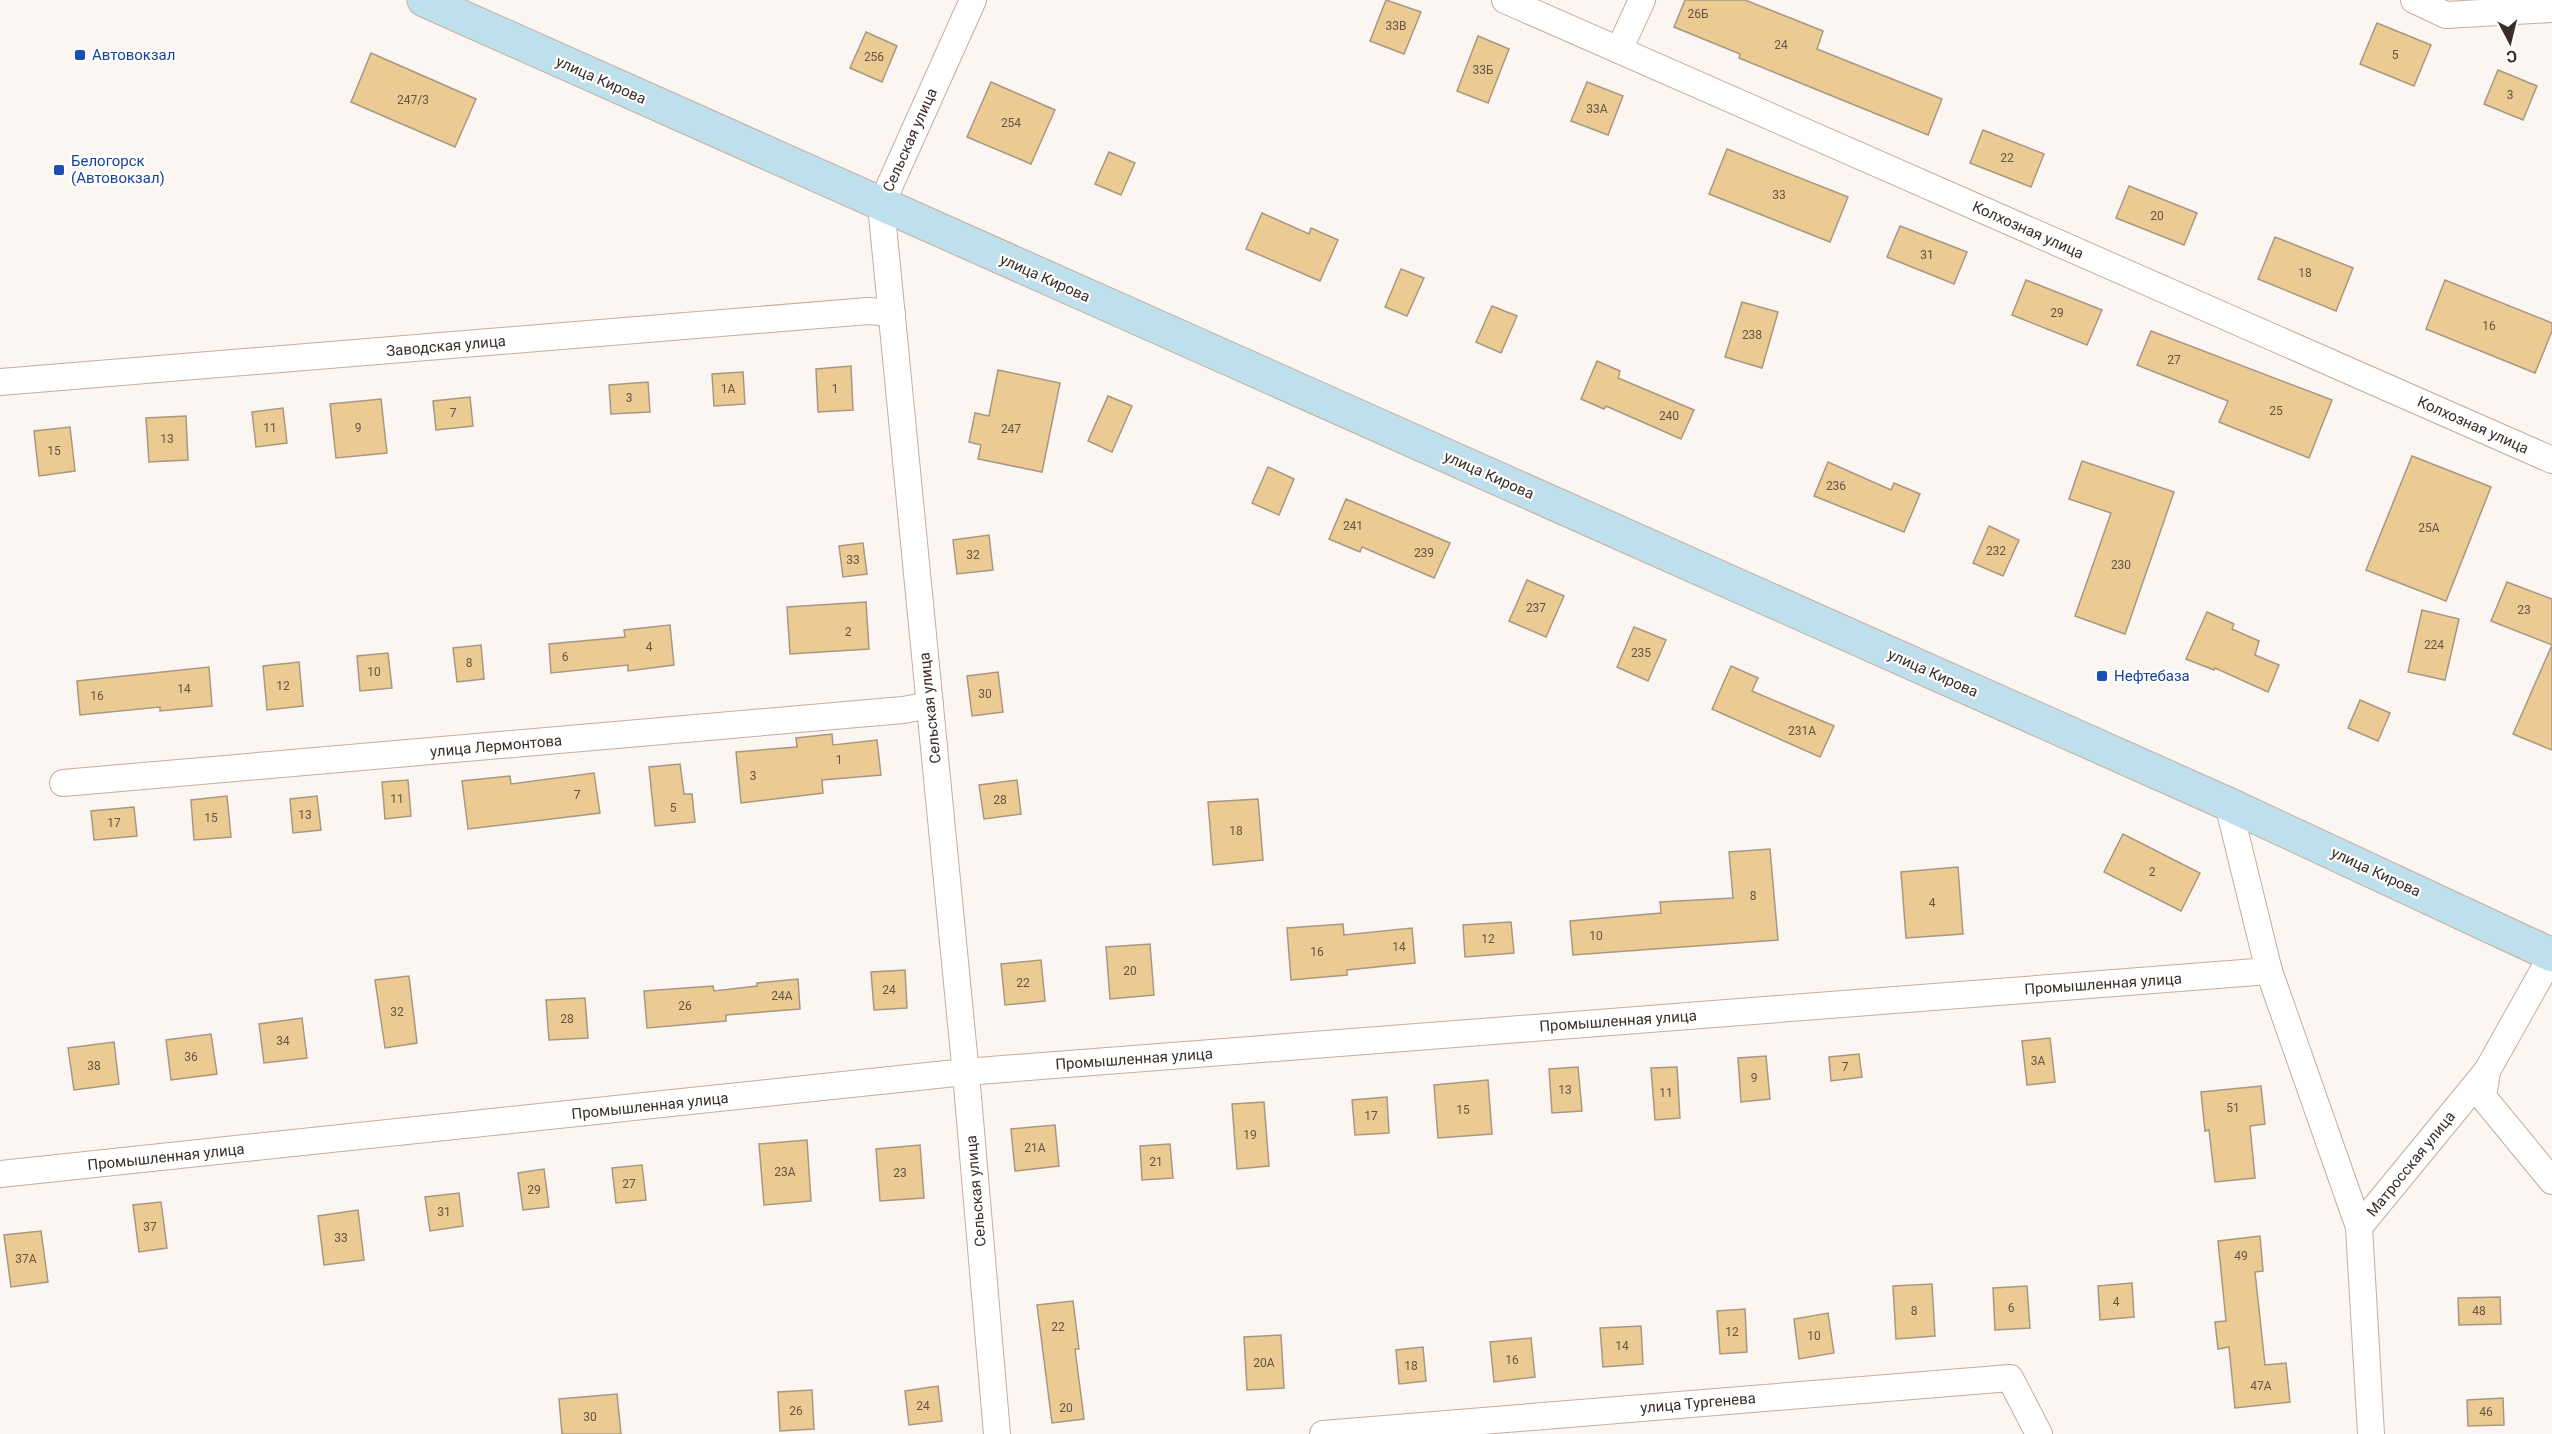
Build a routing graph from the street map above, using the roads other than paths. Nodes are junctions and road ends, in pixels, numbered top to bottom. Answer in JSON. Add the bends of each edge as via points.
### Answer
{"nodes":[{"id":1,"x":423,"y":0,"type":"edge"},
{"id":2,"x":973,"y":0,"type":"edge"},
{"id":3,"x":1505,"y":0,"type":"edge"},
{"id":4,"x":1642,"y":0,"type":"edge"},
{"id":5,"x":2414,"y":0,"type":"edge"},
{"id":6,"x":2552,"y":9,"type":"edge"},
{"id":7,"x":1619,"y":50,"type":"junction"},
{"id":8,"x":881,"y":205,"type":"junction"},
{"id":9,"x":892,"y":313,"type":"junction"},
{"id":10,"x":0,"y":382,"type":"edge"},
{"id":11,"x":2552,"y":460,"type":"edge"},
{"id":12,"x":930,"y":705,"type":"junction"},
{"id":13,"x":63,"y":783,"type":"dead end"},
{"id":14,"x":2228,"y":804,"type":"junction"},
{"id":15,"x":2552,"y":955,"type":"edge"},
{"id":16,"x":2270,"y":971,"type":"junction"},
{"id":17,"x":2487,"y":1071,"type":"junction"},
{"id":18,"x":966,"y":1072,"type":"junction"},
{"id":19,"x":0,"y":1174,"type":"edge"},
{"id":20,"x":2552,"y":1181,"type":"edge"},
{"id":21,"x":2359,"y":1227,"type":"junction"},
{"id":22,"x":997,"y":1434,"type":"edge"},
{"id":23,"x":1323,"y":1434,"type":"edge"},
{"id":24,"x":2039,"y":1434,"type":"edge"},
{"id":25,"x":2371,"y":1434,"type":"edge"}],
"edges":[{"from":1,"to":8,"type":"main road","name":"улица Кирова"},
{"from":2,"to":8,"type":"street","name":"Сельская улица"},
{"from":3,"to":7,"type":"street","name":"Колхозная улица"},
{"from":4,"to":7,"type":"street"},
{"from":5,"to":6,"type":"street","via":[[2446,15]]},
{"from":7,"to":11,"type":"street","name":"Колхозная улица"},
{"from":8,"to":9,"type":"street","name":"Сельская улица"},
{"from":8,"to":14,"type":"main road","name":"улица Кирова"},
{"from":9,"to":10,"type":"street","name":"Заводская улица","via":[[868,311]]},
{"from":9,"to":12,"type":"street","name":"Сельская улица"},
{"from":12,"to":13,"type":"street","name":"улица Лермонтова"},
{"from":12,"to":18,"type":"street","name":"Сельская улица"},
{"from":14,"to":15,"type":"main road","name":"улица Кирова"},
{"from":14,"to":16,"type":"street"},
{"from":15,"to":17,"type":"street","name":"Матросская улица"},
{"from":16,"to":18,"type":"street","name":"Промышленная улица"},
{"from":16,"to":21,"type":"street"},
{"from":17,"to":20,"type":"street","via":[[2483,1097]]},
{"from":17,"to":21,"type":"street","name":"Матросская улица"},
{"from":18,"to":19,"type":"street","name":"Промышленная улица"},
{"from":18,"to":22,"type":"street","name":"Сельская улица"},
{"from":21,"to":25,"type":"street","name":"Матросская улица"},
{"from":23,"to":24,"type":"street","name":"улица Тургенева","via":[[2010,1378]]}]}
